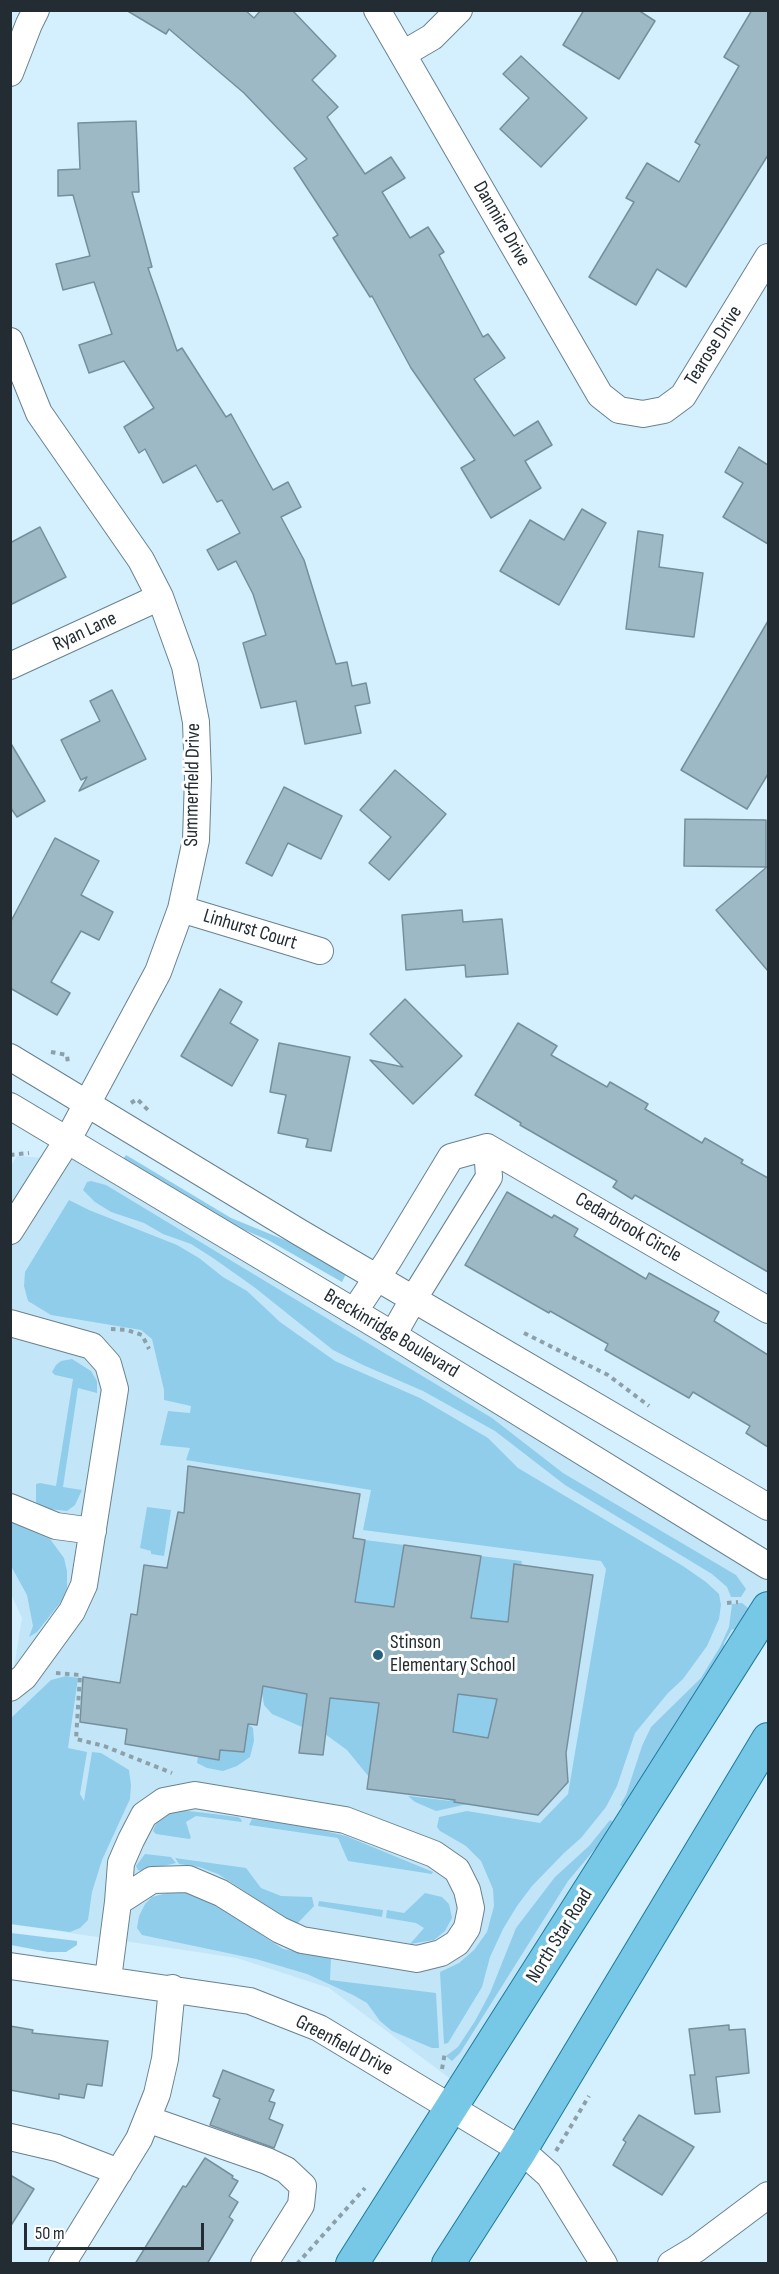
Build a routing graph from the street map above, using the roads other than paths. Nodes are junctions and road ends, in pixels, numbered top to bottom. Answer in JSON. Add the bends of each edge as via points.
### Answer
{"nodes":[{"id":1,"x":36,"y":10,"type":"edge"},
{"id":2,"x":377,"y":10,"type":"edge"},
{"id":3,"x":459,"y":10,"type":"edge"},
{"id":4,"x":403,"y":54,"type":"junction"},
{"id":5,"x":10,"y":73,"type":"edge"},
{"id":6,"x":768,"y":257,"type":"edge"},
{"id":7,"x":10,"y":341,"type":"edge"},
{"id":8,"x":643,"y":414,"type":"joint"},
{"id":9,"x":160,"y":597,"type":"junction"},
{"id":10,"x":10,"y":666,"type":"edge"},
{"id":11,"x":181,"y":909,"type":"junction"},
{"id":12,"x":320,"y":951,"type":"dead end"},
{"id":13,"x":10,"y":1057,"type":"edge"},
{"id":14,"x":87,"y":1103,"type":"junction"},
{"id":15,"x":10,"y":1106,"type":"edge"},
{"id":16,"x":67,"y":1141,"type":"junction"},
{"id":17,"x":488,"y":1147,"type":"junction"},
{"id":18,"x":10,"y":1230,"type":"edge"},
{"id":19,"x":378,"y":1276,"type":"junction"},
{"id":20,"x":414,"y":1298,"type":"junction"},
{"id":21,"x":768,"y":1310,"type":"edge"},
{"id":22,"x":354,"y":1312,"type":"junction"},
{"id":23,"x":10,"y":1323,"type":"edge"},
{"id":24,"x":393,"y":1335,"type":"junction"},
{"id":25,"x":10,"y":1507,"type":"edge"},
{"id":26,"x":768,"y":1508,"type":"edge"},
{"id":27,"x":93,"y":1531,"type":"junction"},
{"id":28,"x":768,"y":1566,"type":"edge"},
{"id":29,"x":768,"y":1608,"type":"edge"},
{"id":30,"x":10,"y":1688,"type":"edge"},
{"id":31,"x":768,"y":1738,"type":"edge"},
{"id":32,"x":118,"y":1902,"type":"junction"},
{"id":33,"x":10,"y":1966,"type":"edge"},
{"id":34,"x":108,"y":1979,"type":"junction"},
{"id":35,"x":172,"y":1988,"type":"junction"},
{"id":36,"x":440,"y":2102,"type":"junction"},
{"id":37,"x":147,"y":2119,"type":"junction"},
{"id":38,"x":10,"y":2137,"type":"edge"},
{"id":39,"x":521,"y":2150,"type":"junction"},
{"id":40,"x":119,"y":2172,"type":"junction"},
{"id":41,"x":768,"y":2196,"type":"edge"},
{"id":42,"x":63,"y":2264,"type":"edge"},
{"id":43,"x":264,"y":2264,"type":"edge"},
{"id":44,"x":352,"y":2264,"type":"edge"},
{"id":45,"x":448,"y":2264,"type":"edge"},
{"id":46,"x":604,"y":2264,"type":"edge"},
{"id":47,"x":671,"y":2264,"type":"edge"}],
"edges":[{"from":1,"to":5,"type":"street"},
{"from":2,"to":4,"type":"street","name":"Danmire Drive"},
{"from":3,"to":4,"type":"street","via":[[432,37]]},
{"from":4,"to":8,"type":"street","name":"Danmire Drive","via":[[600,395],[618,410]]},
{"from":6,"to":8,"type":"street","name":"Tearose Drive","via":[[683,396],[664,410]]},
{"from":7,"to":9,"type":"street","name":"Summerfield Drive","via":[[39,412],[141,560]]},
{"from":9,"to":10,"type":"street","name":"Ryan Lane"},
{"from":9,"to":11,"type":"street","name":"Summerfield Drive","via":[[185,666],[196,722],[196,840]]},
{"from":11,"to":12,"type":"street","name":"Linhurst Court"},
{"from":11,"to":14,"type":"street","name":"Summerfield Drive","via":[[158,972]]},
{"from":13,"to":14,"type":"street"},
{"from":14,"to":16,"type":"street","name":"Summerfield Drive"},
{"from":14,"to":19,"type":"street"},
{"from":15,"to":16,"type":"street","name":"Breckinridge Boulevard"},
{"from":16,"to":18,"type":"street","name":"Summerfield Drive"},
{"from":16,"to":22,"type":"street","name":"Breckinridge Boulevard"},
{"from":17,"to":19,"type":"street","via":[[451,1157]]},
{"from":17,"to":20,"type":"street","via":[[489,1177]]},
{"from":17,"to":21,"type":"street","name":"Cedarbrook Circle"},
{"from":19,"to":20,"type":"street"},
{"from":19,"to":22,"type":"street"},
{"from":20,"to":24,"type":"street"},
{"from":20,"to":26,"type":"street"},
{"from":22,"to":24,"type":"street","name":"Breckinridge Boulevard"},
{"from":23,"to":27,"type":"street","via":[[92,1346],[108,1364],[115,1389]]},
{"from":24,"to":28,"type":"street","name":"Breckinridge Boulevard"},
{"from":25,"to":27,"type":"street","via":[[56,1527]]},
{"from":27,"to":30,"type":"street","via":[[84,1585],[72,1611],[24,1677]]},
{"from":29,"to":36,"type":"main road","name":"North Star Road"},
{"from":31,"to":39,"type":"main road"},
{"from":32,"to":32,"type":"street","via":[[152,1880],[188,1879],[221,1893],[302,1940],[417,1959],[441,1953],[458,1943],[467,1928],[471,1908],[457,1870],[434,1854],[345,1820],[195,1795],[164,1801],[144,1815],[121,1863]]},
{"from":32,"to":34,"type":"street"},
{"from":33,"to":34,"type":"street","name":"Greenfield Drive"},
{"from":34,"to":35,"type":"street","name":"Greenfield Drive"},
{"from":35,"to":36,"type":"street","name":"Greenfield Drive","via":[[250,2001],[319,2028]]},
{"from":35,"to":37,"type":"street","via":[[165,2059]]},
{"from":36,"to":39,"type":"street","name":"Greenfield Drive"},
{"from":36,"to":44,"type":"main road","name":"North Star Road"},
{"from":37,"to":40,"type":"street","via":[[140,2139]]},
{"from":37,"to":43,"type":"street","via":[[267,2160],[286,2170],[303,2186],[302,2205]]},
{"from":38,"to":40,"type":"street","via":[[57,2148]]},
{"from":39,"to":45,"type":"main road"},
{"from":39,"to":46,"type":"street","name":"Greenfield Drive","via":[[549,2175]]},
{"from":40,"to":42,"type":"street"},
{"from":41,"to":47,"type":"street"}]}
